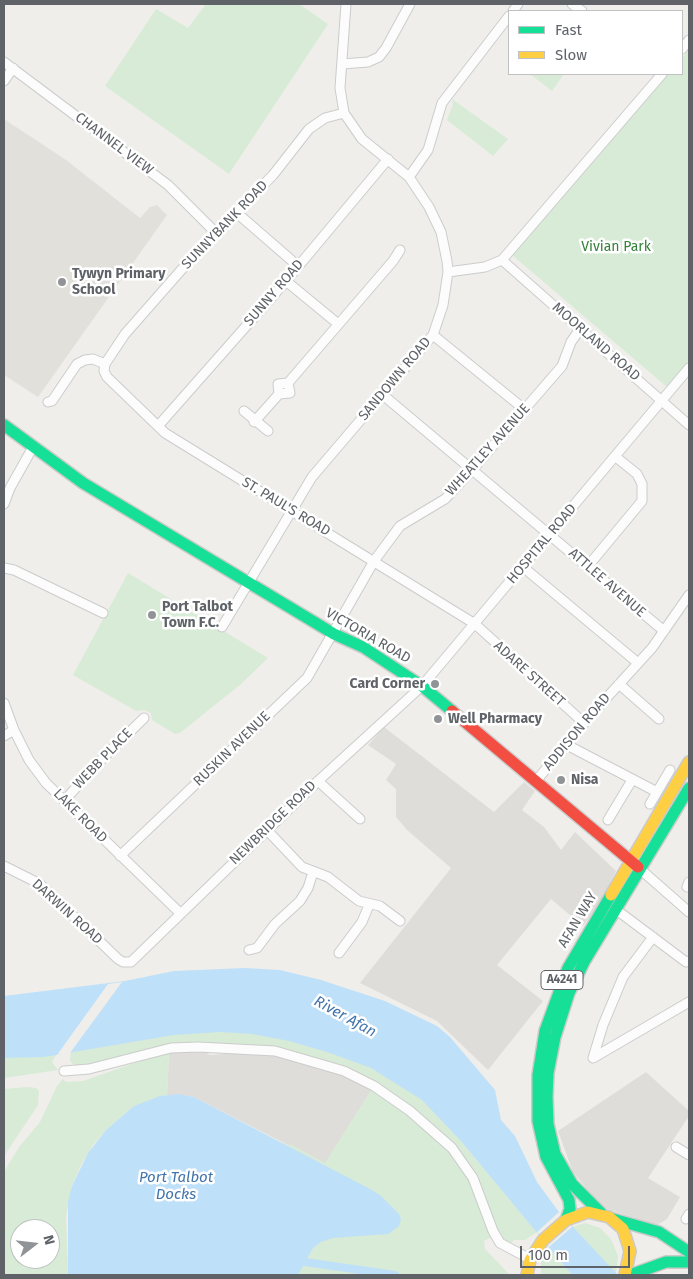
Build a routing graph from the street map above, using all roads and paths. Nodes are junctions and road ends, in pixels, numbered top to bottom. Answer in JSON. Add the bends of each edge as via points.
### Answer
{"nodes":[{"id":1,"x":346,"y":4,"type":"edge"},
{"id":2,"x":410,"y":4,"type":"edge"},
{"id":3,"x":508,"y":17,"type":"edge"},
{"id":4,"x":4,"y":62,"type":"edge"},
{"id":5,"x":342,"y":64,"type":"junction"},
{"id":6,"x":13,"y":68,"type":"junction"},
{"id":7,"x":661,"y":75,"type":"edge"},
{"id":8,"x":4,"y":81,"type":"edge"},
{"id":9,"x":344,"y":113,"type":"junction"},
{"id":10,"x":388,"y":159,"type":"junction"},
{"id":11,"x":409,"y":177,"type":"junction"},
{"id":12,"x":237,"y":213,"type":"junction"},
{"id":13,"x":217,"y":234,"type":"junction"},
{"id":14,"x":400,"y":250,"type":"dead end"},
{"id":15,"x":502,"y":260,"type":"junction"},
{"id":16,"x":298,"y":266,"type":"junction"},
{"id":17,"x":448,"y":272,"type":"junction"},
{"id":18,"x":286,"y":281,"type":"junction"},
{"id":19,"x":337,"y":323,"type":"junction"},
{"id":20,"x":580,"y":329,"type":"junction"},
{"id":21,"x":433,"y":335,"type":"junction"},
{"id":22,"x":105,"y":364,"type":"junction"},
{"id":23,"x":689,"y":368,"type":"edge"},
{"id":24,"x":383,"y":395,"type":"junction"},
{"id":25,"x":662,"y":400,"type":"junction"},
{"id":26,"x":48,"y":402,"type":"dead end"},
{"id":27,"x":524,"y":409,"type":"junction"},
{"id":28,"x":244,"y":411,"type":"dead end"},
{"id":29,"x":254,"y":422,"type":"junction"},
{"id":30,"x":4,"y":425,"type":"edge"},
{"id":31,"x":689,"y":425,"type":"edge"},
{"id":32,"x":158,"y":426,"type":"junction"},
{"id":33,"x":268,"y":431,"type":"dead end"},
{"id":34,"x":33,"y":447,"type":"junction"},
{"id":35,"x":616,"y":456,"type":"junction"},
{"id":36,"x":473,"y":469,"type":"junction"},
{"id":37,"x":4,"y":504,"type":"edge"},
{"id":38,"x":290,"y":510,"type":"junction"},
{"id":39,"x":550,"y":534,"type":"junction"},
{"id":40,"x":374,"y":561,"type":"junction"},
{"id":41,"x":588,"y":566,"type":"junction"},
{"id":42,"x":523,"y":567,"type":"junction"},
{"id":43,"x":4,"y":568,"type":"edge"},
{"id":44,"x":249,"y":582,"type":"junction"},
{"id":45,"x":689,"y":596,"type":"edge"},
{"id":46,"x":103,"y":613,"type":"dead end"},
{"id":47,"x":475,"y":624,"type":"junction"},
{"id":48,"x":222,"y":627,"type":"dead end"},
{"id":49,"x":664,"y":631,"type":"junction"},
{"id":50,"x":334,"y":634,"type":"junction"},
{"id":51,"x":638,"y":663,"type":"junction"},
{"id":52,"x":620,"y":684,"type":"junction"},
{"id":53,"x":422,"y":686,"type":"junction"},
{"id":54,"x":4,"y":703,"type":"edge"},
{"id":55,"x":144,"y":718,"type":"dead end"},
{"id":56,"x":659,"y":719,"type":"dead end"},
{"id":57,"x":584,"y":724,"type":"junction"},
{"id":58,"x":14,"y":730,"type":"junction"},
{"id":59,"x":4,"y":736,"type":"edge"},
{"id":60,"x":567,"y":745,"type":"junction"},
{"id":61,"x":689,"y":762,"type":"edge"},
{"id":62,"x":670,"y":770,"type":"dead end"},
{"id":63,"x":632,"y":780,"type":"junction"},
{"id":64,"x":318,"y":781,"type":"junction"},
{"id":65,"x":536,"y":782,"type":"junction"},
{"id":66,"x":689,"y":788,"type":"edge"},
{"id":67,"x":657,"y":792,"type":"junction"},
{"id":68,"x":64,"y":801,"type":"junction"},
{"id":69,"x":650,"y":804,"type":"dead end"},
{"id":70,"x":360,"y":819,"type":"dead end"},
{"id":71,"x":608,"y":820,"type":"dead end"},
{"id":72,"x":266,"y":830,"type":"junction"},
{"id":73,"x":606,"y":840,"type":"junction"},
{"id":74,"x":640,"y":846,"type":"junction"},
{"id":75,"x":120,"y":856,"type":"junction"},
{"id":76,"x":630,"y":861,"type":"junction"},
{"id":77,"x":4,"y":866,"type":"edge"},
{"id":78,"x":640,"y":869,"type":"junction"},
{"id":79,"x":313,"y":872,"type":"junction"},
{"id":80,"x":369,"y":905,"type":"junction"},
{"id":81,"x":180,"y":912,"type":"junction"},
{"id":82,"x":689,"y":912,"type":"edge"},
{"id":83,"x":622,"y":914,"type":"dead end"},
{"id":84,"x":400,"y":921,"type":"dead end"},
{"id":85,"x":653,"y":937,"type":"junction"},
{"id":86,"x":340,"y":954,"type":"dead end"},
{"id":87,"x":262,"y":956,"type":"dead end"},
{"id":88,"x":689,"y":962,"type":"edge"},
{"id":89,"x":127,"y":963,"type":"joint"},
{"id":90,"x":689,"y":1002,"type":"edge"},
{"id":91,"x":64,"y":1072,"type":"dead end"},
{"id":92,"x":676,"y":1147,"type":"dead end"},
{"id":93,"x":689,"y":1155,"type":"edge"},
{"id":94,"x":601,"y":1213,"type":"junction"},
{"id":95,"x":613,"y":1219,"type":"junction"},
{"id":96,"x":566,"y":1220,"type":"junction"},
{"id":97,"x":689,"y":1252,"type":"edge"},
{"id":98,"x":530,"y":1258,"type":"junction"},
{"id":99,"x":689,"y":1262,"type":"edge"},
{"id":100,"x":527,"y":1275,"type":"edge"},
{"id":101,"x":625,"y":1275,"type":"edge"},
{"id":102,"x":630,"y":1275,"type":"edge"}],
"edges":[{"from":1,"to":5,"type":"street"},
{"from":2,"to":5,"type":"street","via":[[378,57],[368,62]]},
{"from":3,"to":11,"type":"street","via":[[442,103],[428,150]]},
{"from":4,"to":6,"type":"street","name":"CHANNEL VIEW"},
{"from":5,"to":9,"type":"street","via":[[340,88]]},
{"from":6,"to":8,"type":"street"},
{"from":6,"to":13,"type":"street","name":"CHANNEL VIEW","via":[[168,185]]},
{"from":7,"to":15,"type":"street"},
{"from":9,"to":10,"type":"street","via":[[362,139]]},
{"from":9,"to":12,"type":"street","name":"SUNNYBANK ROAD","via":[[325,118],[308,130],[273,175]]},
{"from":10,"to":11,"type":"street"},
{"from":10,"to":16,"type":"street","name":"SUNNY ROAD"},
{"from":11,"to":17,"type":"street","via":[[441,232]]},
{"from":12,"to":13,"type":"street","name":"SUNNYBANK ROAD"},
{"from":12,"to":16,"type":"street"},
{"from":13,"to":22,"type":"street","name":"SUNNYBANK ROAD","via":[[125,334]]},
{"from":14,"to":19,"type":"street","via":[[396,264]]},
{"from":15,"to":17,"type":"street","via":[[485,267]]},
{"from":15,"to":20,"type":"street","name":"MOORLAND ROAD"},
{"from":16,"to":18,"type":"street","name":"SUNNY ROAD"},
{"from":17,"to":21,"type":"street","name":"SANDOWN ROAD","via":[[443,305]]},
{"from":18,"to":19,"type":"street"},
{"from":18,"to":32,"type":"street","name":"SUNNY ROAD"},
{"from":19,"to":29,"type":"street","via":[[288,382],[278,384],[278,394]]},
{"from":20,"to":25,"type":"street","name":"MOORLAND ROAD"},
{"from":20,"to":27,"type":"street","name":"WHEATLEY AVENUE","via":[[562,366]]},
{"from":21,"to":24,"type":"street","name":"SANDOWN ROAD"},
{"from":21,"to":27,"type":"street"},
{"from":22,"to":26,"type":"street","via":[[93,359],[77,364],[52,401]]},
{"from":22,"to":32,"type":"street","name":"ST. PAUL'S ROAD","via":[[107,377]]},
{"from":23,"to":25,"type":"street","name":"HOSPITAL ROAD"},
{"from":24,"to":36,"type":"street","name":"ATTLEE AVENUE"},
{"from":24,"to":38,"type":"street","name":"SANDOWN ROAD","via":[[318,470]]},
{"from":25,"to":31,"type":"street","name":"MOORLAND ROAD"},
{"from":25,"to":35,"type":"street","name":"HOSPITAL ROAD"},
{"from":27,"to":36,"type":"street","name":"WHEATLEY AVENUE"},
{"from":28,"to":29,"type":"street"},
{"from":29,"to":33,"type":"street"},
{"from":30,"to":34,"type":"main road","name":"VICTORIA ROAD"},
{"from":32,"to":38,"type":"street","name":"ST. PAUL'S ROAD"},
{"from":34,"to":37,"type":"street"},
{"from":34,"to":44,"type":"main road","name":"VICTORIA ROAD","via":[[83,483]]},
{"from":35,"to":39,"type":"street","name":"HOSPITAL ROAD"},
{"from":35,"to":41,"type":"street","via":[[642,484],[642,501]]},
{"from":36,"to":39,"type":"street","name":"ATTLEE AVENUE"},
{"from":36,"to":40,"type":"street","name":"WHEATLEY AVENUE","via":[[440,503],[406,520]]},
{"from":38,"to":40,"type":"street","name":"ST. PAUL'S ROAD"},
{"from":38,"to":44,"type":"street","name":"SANDOWN ROAD"},
{"from":39,"to":41,"type":"street","name":"ATTLEE AVENUE"},
{"from":39,"to":42,"type":"street","name":"HOSPITAL ROAD"},
{"from":40,"to":47,"type":"street","name":"ST. PAUL'S ROAD"},
{"from":40,"to":50,"type":"street","name":"WHEATLEY AVENUE"},
{"from":41,"to":49,"type":"street","name":"ATTLEE AVENUE"},
{"from":42,"to":47,"type":"street","name":"HOSPITAL ROAD"},
{"from":42,"to":51,"type":"street"},
{"from":43,"to":46,"type":"street"},
{"from":44,"to":48,"type":"street","name":"SANDOWN ROAD"},
{"from":44,"to":50,"type":"main road","name":"VICTORIA ROAD"},
{"from":45,"to":49,"type":"street","name":"ADDISON ROAD"},
{"from":47,"to":53,"type":"street","name":"HOSPITAL ROAD"},
{"from":47,"to":57,"type":"street","name":"ADARE STREET"},
{"from":49,"to":51,"type":"street","name":"ADDISON ROAD"},
{"from":50,"to":53,"type":"main road","name":"VICTORIA ROAD","via":[[363,647]]},
{"from":50,"to":75,"type":"street","name":"RUSKIN AVENUE","via":[[307,678]]},
{"from":51,"to":52,"type":"street","name":"ADDISON ROAD"},
{"from":52,"to":56,"type":"street","name":"ADDISON ROAD"},
{"from":52,"to":57,"type":"street","name":"ADDISON ROAD"},
{"from":53,"to":64,"type":"street","name":"NEWBRIDGE ROAD"},
{"from":53,"to":65,"type":"main road","name":"VICTORIA ROAD"},
{"from":54,"to":58,"type":"street","name":"LAKE ROAD"},
{"from":55,"to":68,"type":"street","name":"WEBB PLACE"},
{"from":57,"to":60,"type":"street","name":"ADDISON ROAD"},
{"from":58,"to":59,"type":"street"},
{"from":58,"to":68,"type":"street","name":"LAKE ROAD","via":[[29,760]]},
{"from":60,"to":63,"type":"street"},
{"from":60,"to":65,"type":"street","name":"ADDISON ROAD"},
{"from":61,"to":74,"type":"main road","name":"AFAN WAY","number":"A4241"},
{"from":62,"to":67,"type":"street"},
{"from":63,"to":67,"type":"street"},
{"from":63,"to":71,"type":"street"},
{"from":64,"to":70,"type":"street","via":[[355,809]]},
{"from":64,"to":72,"type":"street","name":"NEWBRIDGE ROAD"},
{"from":65,"to":73,"type":"main road","name":"VICTORIA ROAD"},
{"from":66,"to":78,"type":"main road","name":"AFAN WAY","number":"A4241"},
{"from":67,"to":69,"type":"street"},
{"from":68,"to":75,"type":"street","name":"LAKE ROAD"},
{"from":72,"to":79,"type":"street","via":[[302,867]]},
{"from":72,"to":81,"type":"street","name":"NEWBRIDGE ROAD"},
{"from":73,"to":74,"type":"main road"},
{"from":73,"to":76,"type":"main road","name":"VICTORIA ROAD"},
{"from":74,"to":76,"type":"main road","name":"AFAN WAY","number":"A4241"},
{"from":75,"to":81,"type":"street","name":"LAKE ROAD"},
{"from":76,"to":78,"type":"main road","name":"VICTORIA ROAD"},
{"from":76,"to":96,"type":"main road","name":"AFAN WAY","number":"A4241","via":[[568,968],[545,1031],[538,1074],[538,1121],[546,1157],[569,1200]]},
{"from":77,"to":89,"type":"street","name":"DARWIN ROAD","via":[[40,884],[118,959]]},
{"from":78,"to":82,"type":"street","name":"VICTORIA ROAD"},
{"from":78,"to":94,"type":"main road","name":"AFAN WAY","number":"A4241","via":[[569,993],[548,1073],[548,1124],[555,1154],[572,1184]]},
{"from":79,"to":80,"type":"street","via":[[328,877]]},
{"from":79,"to":87,"type":"street","via":[[300,901],[253,949]]},
{"from":80,"to":84,"type":"street","via":[[394,910]]},
{"from":80,"to":86,"type":"street","via":[[362,922],[343,943]]},
{"from":81,"to":89,"type":"street","name":"NEWBRIDGE ROAD"},
{"from":83,"to":85,"type":"street"},
{"from":85,"to":88,"type":"street"},
{"from":85,"to":90,"type":"street","via":[[623,977],[593,1058]]},
{"from":91,"to":98,"type":"street","via":[[89,1070],[171,1048],[198,1047],[275,1051],[344,1071],[374,1086],[410,1111],[452,1148],[474,1178],[500,1243]]},
{"from":92,"to":93,"type":"street"},
{"from":94,"to":95,"type":"main road","number":"A4241"},
{"from":94,"to":96,"type":"main road","via":[[583,1213]]},
{"from":95,"to":97,"type":"main road","via":[[659,1232]]},
{"from":95,"to":101,"type":"main road","number":"A4241","via":[[623,1229],[629,1245],[630,1258]]},
{"from":96,"to":98,"type":"main road","via":[[543,1240]]},
{"from":98,"to":100,"type":"main road"},
{"from":99,"to":102,"type":"main road","via":[[666,1262]]}]}
